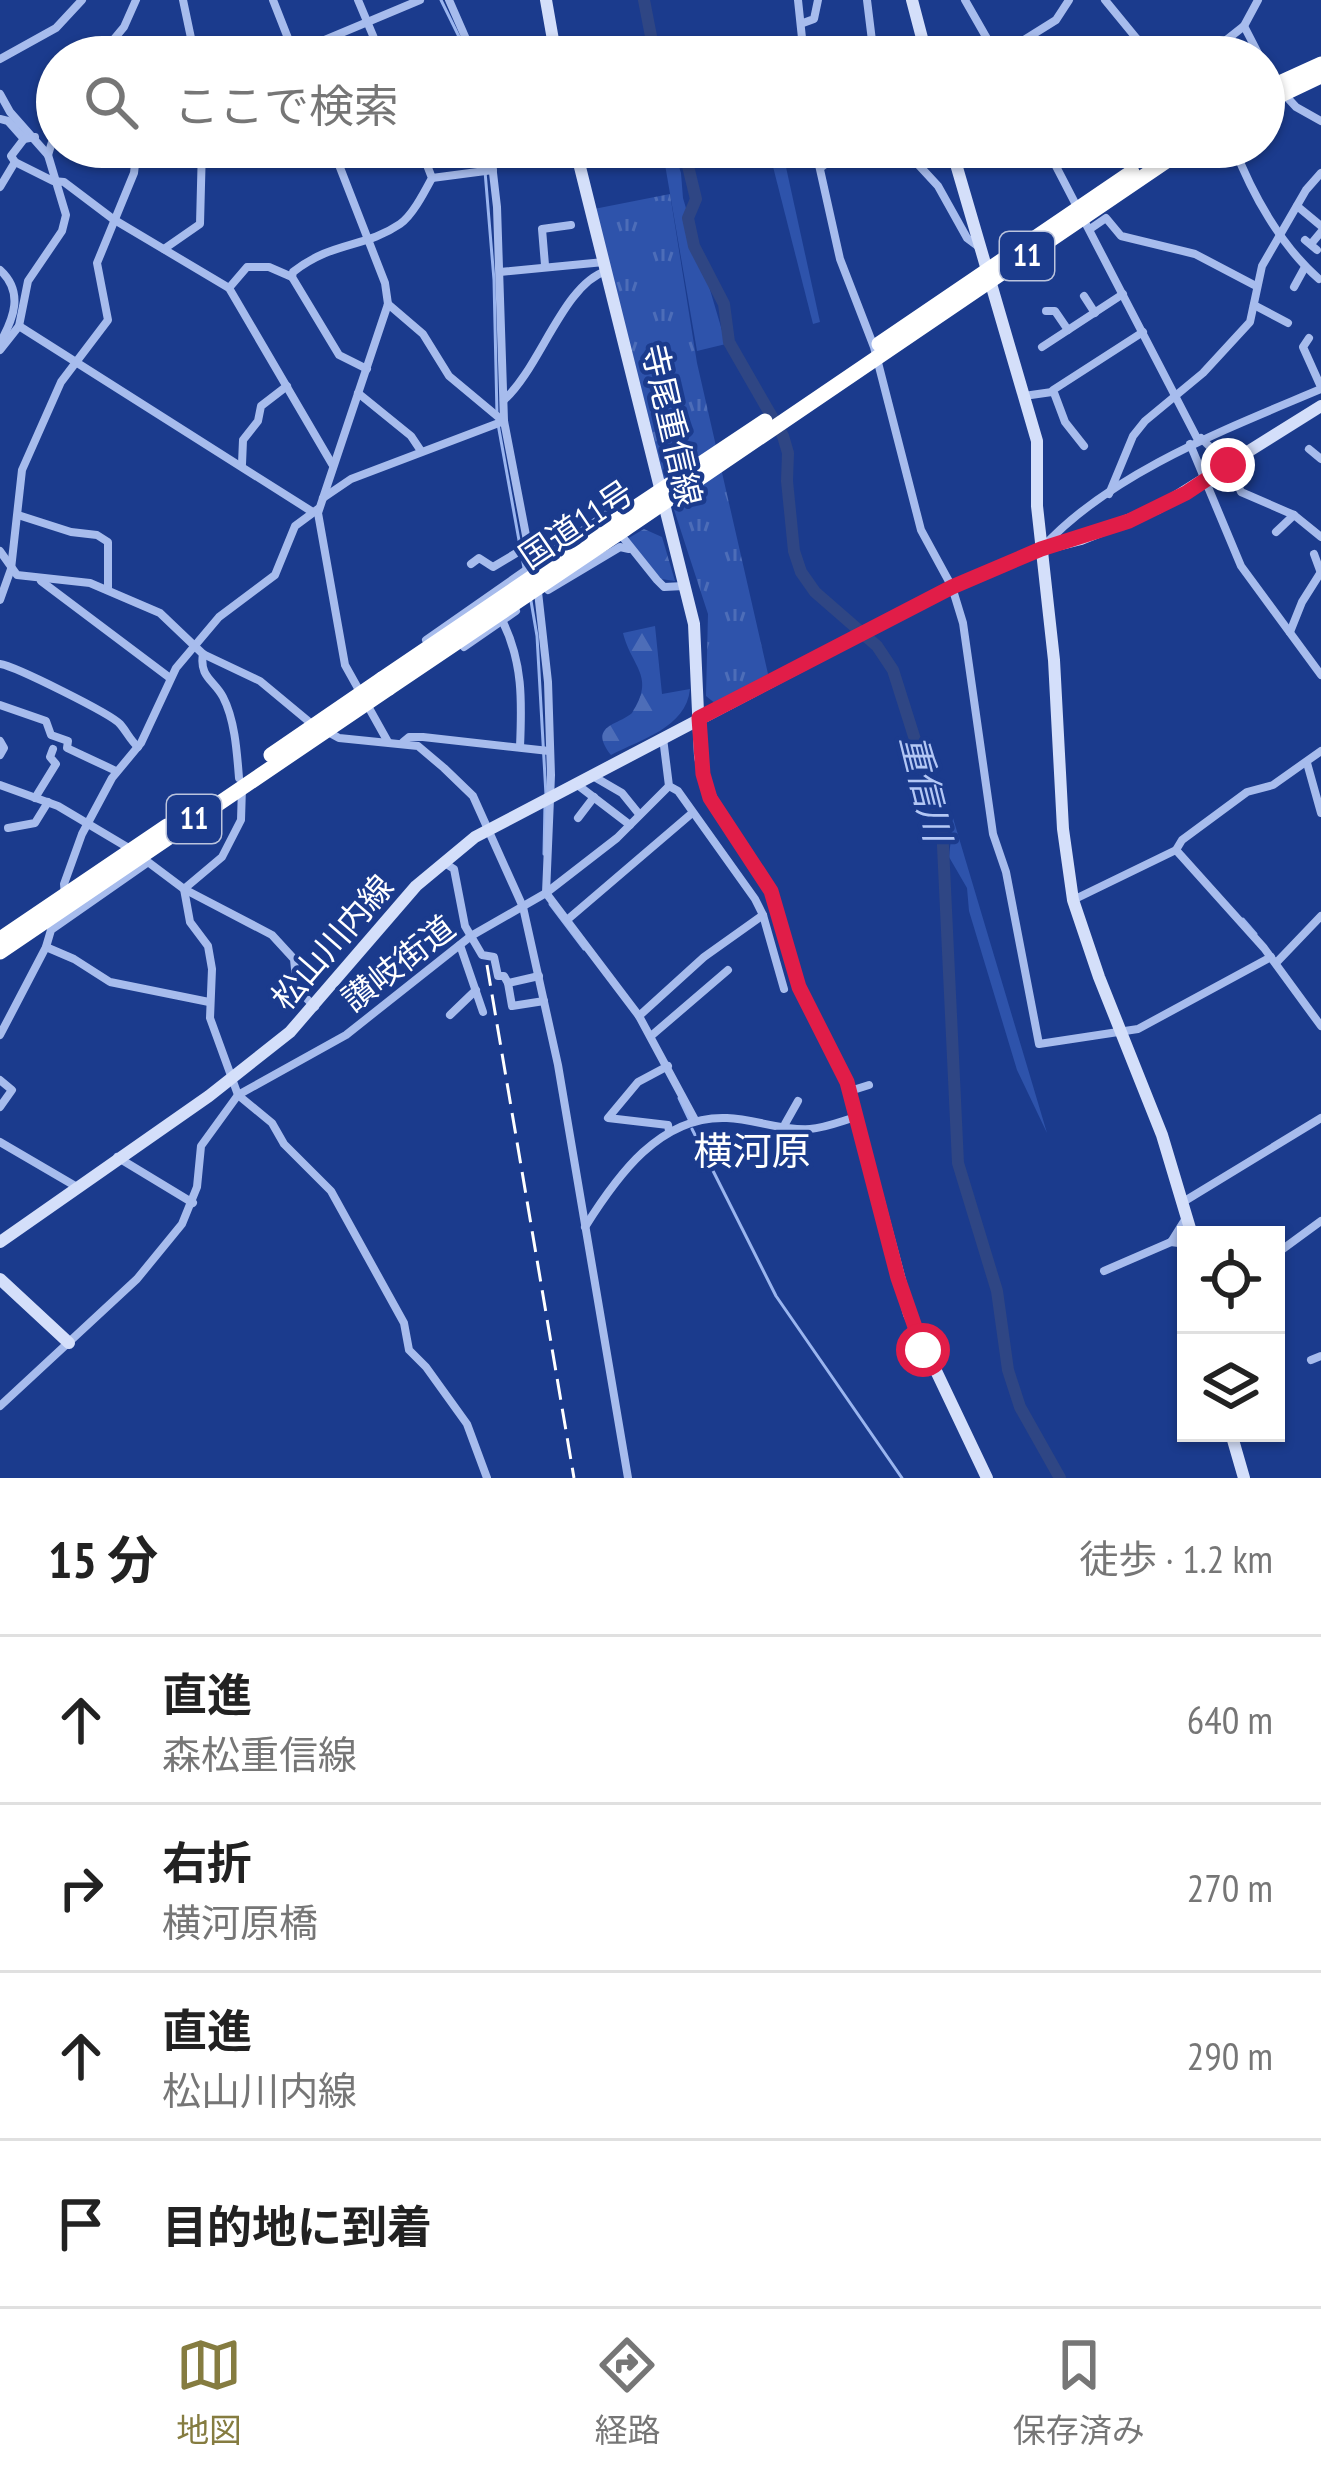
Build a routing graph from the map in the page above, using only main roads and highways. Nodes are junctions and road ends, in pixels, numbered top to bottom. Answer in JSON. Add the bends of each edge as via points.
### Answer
{"nodes":[{"id":1,"x":546,"y":0,"type":"edge"},
{"id":2,"x":912,"y":0,"type":"edge"},
{"id":3,"x":552,"y":36,"type":"edge"},
{"id":4,"x":921,"y":36,"type":"edge"},
{"id":5,"x":1321,"y":64,"type":"edge"},
{"id":6,"x":1321,"y":76,"type":"edge"},
{"id":7,"x":1285,"y":82,"type":"edge"},
{"id":8,"x":1285,"y":85,"type":"edge"},
{"id":9,"x":580,"y":168,"type":"edge"},
{"id":10,"x":957,"y":168,"type":"edge"},
{"id":11,"x":1144,"y":168,"type":"edge"},
{"id":12,"x":1156,"y":168,"type":"edge"},
{"id":13,"x":1084,"y":217,"type":"junction"},
{"id":14,"x":987,"y":276,"type":"junction"},
{"id":15,"x":1321,"y":407,"type":"edge"},
{"id":16,"x":667,"y":492,"type":"junction"},
{"id":17,"x":1041,"y":549,"type":"junction"},
{"id":18,"x":699,"y":718,"type":"junction"},
{"id":19,"x":140,"y":856,"type":"junction"},
{"id":20,"x":0,"y":939,"type":"edge"},
{"id":21,"x":0,"y":952,"type":"edge"},
{"id":22,"x":1190,"y":1226,"type":"edge"},
{"id":23,"x":0,"y":1242,"type":"edge"},
{"id":24,"x":0,"y":1279,"type":"edge"},
{"id":25,"x":69,"y":1343,"type":"road end"},
{"id":26,"x":1234,"y":1442,"type":"edge"},
{"id":27,"x":986,"y":1478,"type":"edge"},
{"id":28,"x":1244,"y":1478,"type":"edge"}],
"edges":[{"from":1,"to":3,"type":"main road"},
{"from":2,"to":4,"type":"main road"},
{"from":5,"to":7,"type":"highway"},
{"from":6,"to":8,"type":"highway"},
{"from":9,"to":16,"type":"main road","name":"寺尾重信線"},
{"from":10,"to":14,"type":"main road"},
{"from":11,"to":13,"type":"highway","name":"国道11号","number":"11"},
{"from":12,"to":13,"type":"highway","name":"国道11号","number":"11"},
{"from":13,"to":14,"type":"highway","name":"国道11号","number":"11"},
{"from":14,"to":16,"type":"highway","name":"国道11号","number":"11"},
{"from":14,"to":17,"type":"main road","via":[[1037,441]]},
{"from":15,"to":17,"type":"main road","via":[[1129,521]]},
{"from":16,"to":18,"type":"main road","name":"寺尾重信線","via":[[694,624]]},
{"from":16,"to":19,"type":"highway","name":"国道11号","number":"11","bridge":true},
{"from":17,"to":18,"type":"main road","name":"松山川内線"},
{"from":17,"to":22,"type":"main road","via":[[1073,900]]},
{"from":18,"to":23,"type":"main road","name":"松山川内線","via":[[551,794],[442,862],[290,1032]]},
{"from":18,"to":27,"type":"main road","name":"寺尾重信線","via":[[710,798],[771,891],[799,987],[850,1090],[909,1314]]},
{"from":19,"to":20,"type":"highway","name":"国道11号","number":"11"},
{"from":19,"to":21,"type":"highway","name":"国道11号","number":"11"},
{"from":24,"to":25,"type":"main road"},
{"from":26,"to":28,"type":"main road"}]}
